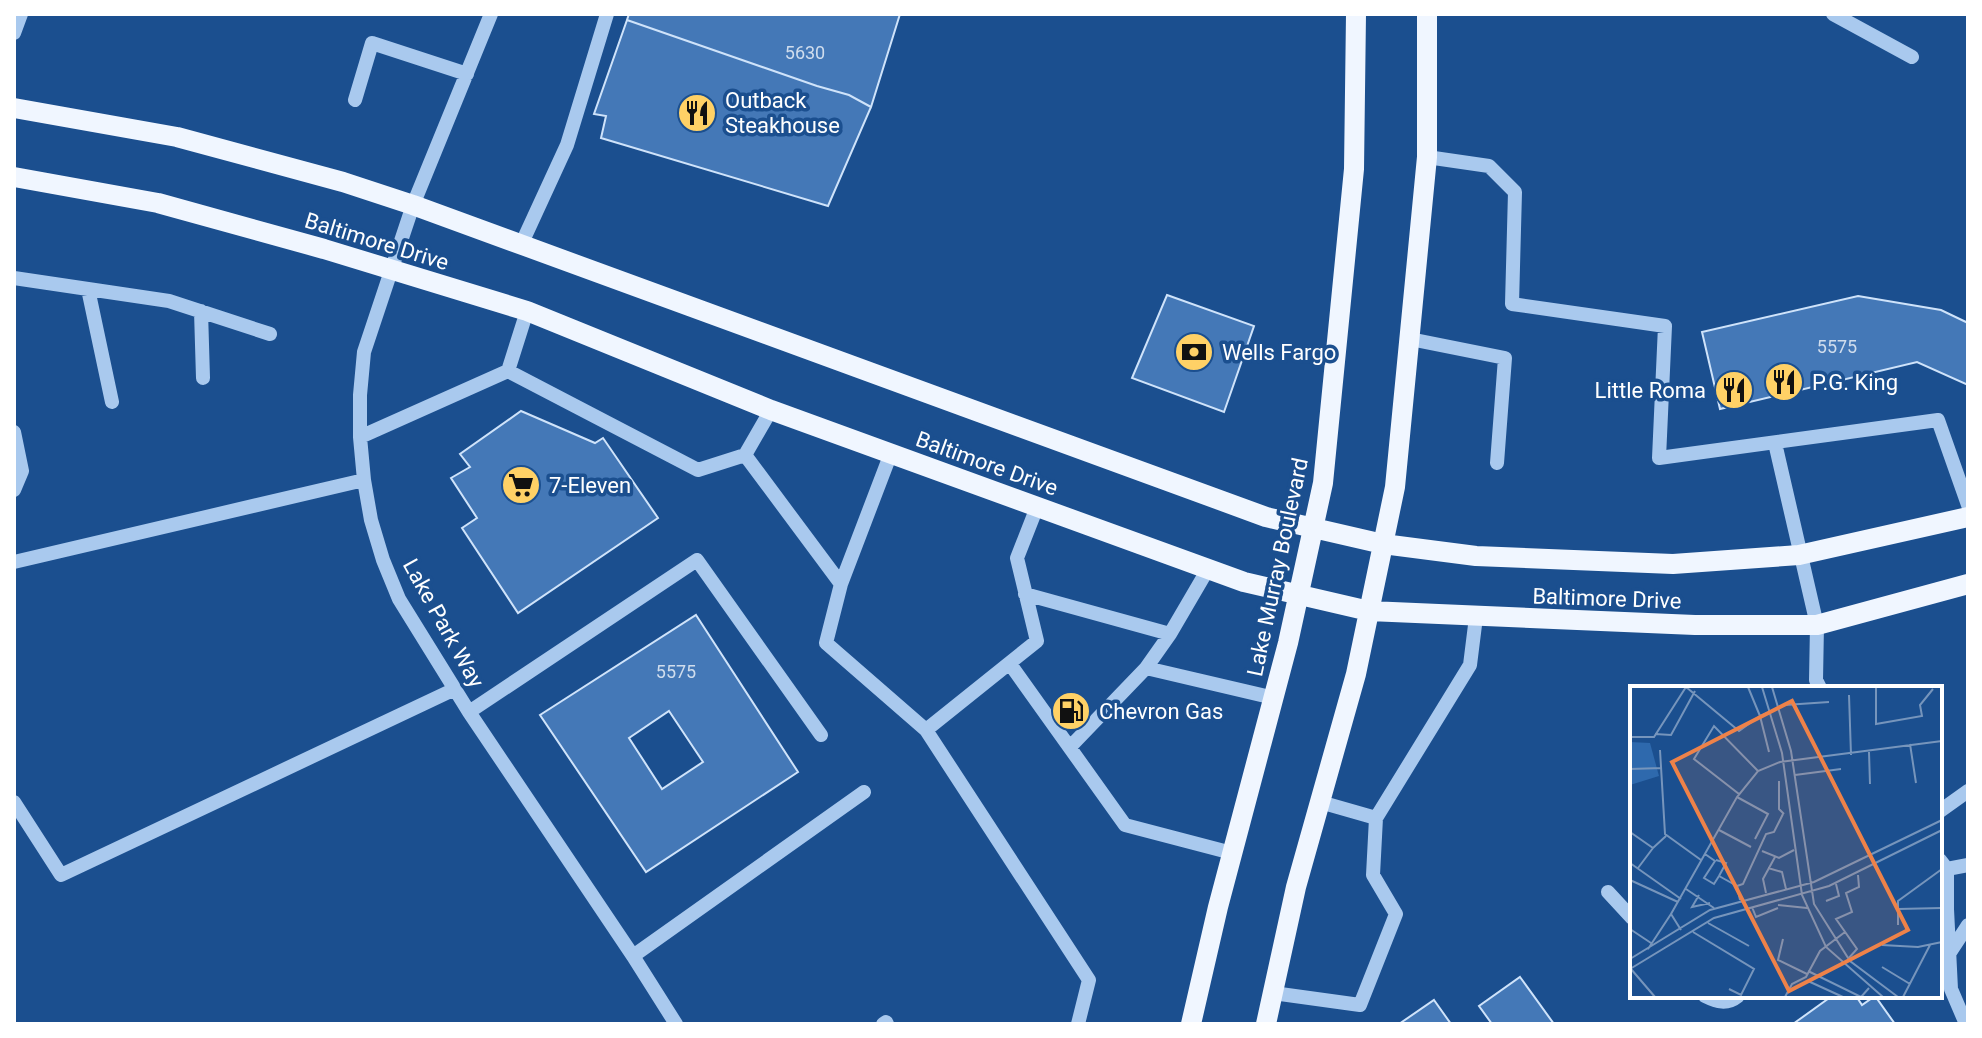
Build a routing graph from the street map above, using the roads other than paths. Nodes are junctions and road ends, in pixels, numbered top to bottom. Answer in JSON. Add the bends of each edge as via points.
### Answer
{"nodes":[{"id":1,"x":21,"y":14,"type":"edge"},
{"id":2,"x":491,"y":14,"type":"edge"},
{"id":3,"x":607,"y":14,"type":"edge"},
{"id":4,"x":1356,"y":14,"type":"edge"},
{"id":5,"x":1427,"y":14,"type":"edge"},
{"id":6,"x":1833,"y":14,"type":"edge"},
{"id":7,"x":14,"y":33,"type":"edge"},
{"id":8,"x":1912,"y":57,"type":"dead end"},
{"id":9,"x":467,"y":74,"type":"junction"},
{"id":10,"x":355,"y":100,"type":"dead end"},
{"id":11,"x":14,"y":108,"type":"edge"},
{"id":12,"x":1427,"y":157,"type":"junction"},
{"id":13,"x":14,"y":177,"type":"edge"},
{"id":14,"x":413,"y":205,"type":"junction"},
{"id":15,"x":521,"y":245,"type":"junction"},
{"id":16,"x":390,"y":269,"type":"junction"},
{"id":17,"x":14,"y":278,"type":"edge"},
{"id":18,"x":88,"y":289,"type":"junction"},
{"id":19,"x":201,"y":311,"type":"junction"},
{"id":20,"x":527,"y":311,"type":"junction"},
{"id":21,"x":270,"y":334,"type":"dead end"},
{"id":22,"x":1410,"y":339,"type":"junction"},
{"id":23,"x":508,"y":371,"type":"junction"},
{"id":24,"x":203,"y":378,"type":"dead end"},
{"id":25,"x":112,"y":402,"type":"dead end"},
{"id":26,"x":771,"y":410,"type":"junction"},
{"id":27,"x":14,"y":432,"type":"edge"},
{"id":28,"x":360,"y":437,"type":"junction"},
{"id":29,"x":1775,"y":443,"type":"junction"},
{"id":30,"x":891,"y":453,"type":"junction"},
{"id":31,"x":745,"y":455,"type":"junction"},
{"id":32,"x":1497,"y":463,"type":"dead end"},
{"id":33,"x":364,"y":480,"type":"junction"},
{"id":34,"x":14,"y":490,"type":"edge"},
{"id":35,"x":1968,"y":505,"type":"edge"},
{"id":36,"x":1037,"y":507,"type":"junction"},
{"id":37,"x":1968,"y":517,"type":"edge"},
{"id":38,"x":1313,"y":528,"type":"junction"},
{"id":39,"x":1383,"y":544,"type":"junction"},
{"id":40,"x":1799,"y":555,"type":"junction"},
{"id":41,"x":14,"y":562,"type":"edge"},
{"id":42,"x":1208,"y":569,"type":"junction"},
{"id":43,"x":841,"y":584,"type":"junction"},
{"id":44,"x":1968,"y":584,"type":"edge"},
{"id":45,"x":1025,"y":594,"type":"junction"},
{"id":46,"x":1298,"y":596,"type":"junction"},
{"id":47,"x":1369,"y":611,"type":"junction"},
{"id":48,"x":1476,"y":617,"type":"junction"},
{"id":49,"x":1817,"y":625,"type":"junction"},
{"id":50,"x":1170,"y":634,"type":"junction"},
{"id":51,"x":1010,"y":664,"type":"junction"},
{"id":52,"x":1146,"y":668,"type":"junction"},
{"id":53,"x":1819,"y":686,"type":"edge"},
{"id":54,"x":455,"y":689,"type":"junction"},
{"id":55,"x":1274,"y":698,"type":"junction"},
{"id":56,"x":469,"y":712,"type":"junction"},
{"id":57,"x":926,"y":730,"type":"junction"},
{"id":58,"x":821,"y":735,"type":"dead end"},
{"id":59,"x":1070,"y":747,"type":"junction"},
{"id":60,"x":1968,"y":791,"type":"edge"},
{"id":61,"x":864,"y":792,"type":"dead end"},
{"id":62,"x":14,"y":802,"type":"edge"},
{"id":63,"x":1320,"y":802,"type":"junction"},
{"id":64,"x":1942,"y":810,"type":"edge"},
{"id":65,"x":1376,"y":818,"type":"junction"},
{"id":66,"x":1232,"y":853,"type":"junction"},
{"id":67,"x":1944,"y":865,"type":"edge"},
{"id":68,"x":1968,"y":865,"type":"edge"},
{"id":69,"x":1608,"y":892,"type":"dead end"},
{"id":70,"x":1630,"y":916,"type":"edge"},
{"id":71,"x":1968,"y":925,"type":"edge"},
{"id":72,"x":1949,"y":954,"type":"junction"},
{"id":73,"x":633,"y":956,"type":"junction"},
{"id":74,"x":1273,"y":993,"type":"junction"},
{"id":75,"x":1709,"y":998,"type":"edge"},
{"id":76,"x":1736,"y":998,"type":"edge"},
{"id":77,"x":676,"y":1024,"type":"edge"},
{"id":78,"x":1078,"y":1024,"type":"edge"},
{"id":79,"x":1191,"y":1024,"type":"edge"},
{"id":80,"x":1266,"y":1024,"type":"edge"},
{"id":81,"x":1966,"y":1024,"type":"edge"}],
"edges":[{"from":1,"to":7,"type":"street"},
{"from":2,"to":9,"type":"street","name":"Lake Park Way"},
{"from":3,"to":15,"type":"street","via":[[567,145]]},
{"from":4,"to":38,"type":"main road","name":"Lake Murray Boulevard","via":[[1354,169],[1323,483]]},
{"from":5,"to":12,"type":"main road"},
{"from":6,"to":8,"type":"street"},
{"from":9,"to":10,"type":"street","via":[[372,43]]},
{"from":9,"to":14,"type":"street","name":"Lake Park Way"},
{"from":11,"to":14,"type":"main road","name":"Baltimore Drive","via":[[177,137]]},
{"from":12,"to":22,"type":"main road"},
{"from":12,"to":29,"type":"street","via":[[1489,166],[1515,192],[1512,304],[1665,326],[1659,458]]},
{"from":13,"to":16,"type":"main road","name":"Baltimore Drive","via":[[158,203]]},
{"from":14,"to":15,"type":"main road","name":"Baltimore Drive"},
{"from":14,"to":16,"type":"street","name":"Lake Park Way"},
{"from":15,"to":38,"type":"main road","name":"Baltimore Drive","via":[[1266,517]]},
{"from":16,"to":20,"type":"main road","name":"Baltimore Drive"},
{"from":16,"to":28,"type":"street","name":"Lake Park Way","via":[[364,352]]},
{"from":17,"to":18,"type":"street"},
{"from":18,"to":19,"type":"street"},
{"from":18,"to":25,"type":"street"},
{"from":19,"to":21,"type":"street"},
{"from":19,"to":24,"type":"street"},
{"from":20,"to":23,"type":"street"},
{"from":20,"to":26,"type":"main road","name":"Baltimore Drive"},
{"from":22,"to":32,"type":"street","via":[[1505,358]]},
{"from":22,"to":39,"type":"main road","via":[[1395,487]]},
{"from":23,"to":28,"type":"street"},
{"from":23,"to":31,"type":"street","via":[[698,470]]},
{"from":26,"to":30,"type":"main road","name":"Baltimore Drive"},
{"from":26,"to":31,"type":"street"},
{"from":27,"to":34,"type":"street","via":[[22,471]]},
{"from":28,"to":33,"type":"street","name":"Lake Park Way"},
{"from":29,"to":35,"type":"street","via":[[1938,420]]},
{"from":29,"to":40,"type":"street"},
{"from":30,"to":36,"type":"main road","name":"Baltimore Drive"},
{"from":30,"to":43,"type":"street"},
{"from":31,"to":43,"type":"street"},
{"from":33,"to":41,"type":"street"},
{"from":33,"to":54,"type":"street","name":"Lake Park Way","via":[[371,520],[399,599]]},
{"from":36,"to":42,"type":"main road","name":"Baltimore Drive"},
{"from":36,"to":45,"type":"street","via":[[1017,558]]},
{"from":37,"to":40,"type":"main road","name":"Baltimore Drive"},
{"from":38,"to":39,"type":"main road","name":"Baltimore Drive"},
{"from":38,"to":46,"type":"main road","name":"Lake Murray Boulevard"},
{"from":39,"to":40,"type":"main road","name":"Baltimore Drive","via":[[1476,556],[1673,564]]},
{"from":39,"to":47,"type":"main road"},
{"from":40,"to":49,"type":"street"},
{"from":42,"to":46,"type":"main road","name":"Baltimore Drive"},
{"from":42,"to":50,"type":"street"},
{"from":43,"to":57,"type":"street","via":[[826,643]]},
{"from":44,"to":49,"type":"main road","name":"Baltimore Drive"},
{"from":45,"to":50,"type":"street"},
{"from":45,"to":51,"type":"street","via":[[1037,641]]},
{"from":46,"to":47,"type":"main road","name":"Baltimore Drive"},
{"from":46,"to":55,"type":"main road","name":"Lake Murray Boulevard"},
{"from":47,"to":48,"type":"main road","name":"Baltimore Drive"},
{"from":47,"to":63,"type":"main road"},
{"from":48,"to":49,"type":"main road","name":"Baltimore Drive"},
{"from":48,"to":65,"type":"street","via":[[1470,665]]},
{"from":49,"to":53,"type":"street"},
{"from":50,"to":52,"type":"street"},
{"from":51,"to":57,"type":"street"},
{"from":51,"to":59,"type":"street"},
{"from":52,"to":55,"type":"street"},
{"from":52,"to":59,"type":"street"},
{"from":54,"to":56,"type":"street","name":"Lake Park Way"},
{"from":54,"to":62,"type":"street","via":[[61,875]]},
{"from":55,"to":66,"type":"main road","name":"Lake Murray Boulevard"},
{"from":56,"to":58,"type":"street","via":[[697,560]]},
{"from":56,"to":73,"type":"street","name":"Lake Park Way"},
{"from":57,"to":78,"type":"street","via":[[1089,980]]},
{"from":59,"to":66,"type":"street","via":[[1125,825]]},
{"from":60,"to":64,"type":"street"},
{"from":61,"to":73,"type":"street"},
{"from":63,"to":65,"type":"street"},
{"from":63,"to":74,"type":"main road"},
{"from":65,"to":74,"type":"street","via":[[1373,875],[1396,914],[1360,1005]]},
{"from":66,"to":79,"type":"main road","name":"Lake Murray Boulevard"},
{"from":67,"to":68,"type":"street"},
{"from":67,"to":72,"type":"street"},
{"from":69,"to":70,"type":"street"},
{"from":71,"to":72,"type":"street"},
{"from":72,"to":81,"type":"street","via":[[1951,989]]},
{"from":73,"to":77,"type":"street","name":"Lake Park Way"},
{"from":74,"to":80,"type":"main road"},
{"from":75,"to":76,"type":"street"}]}
